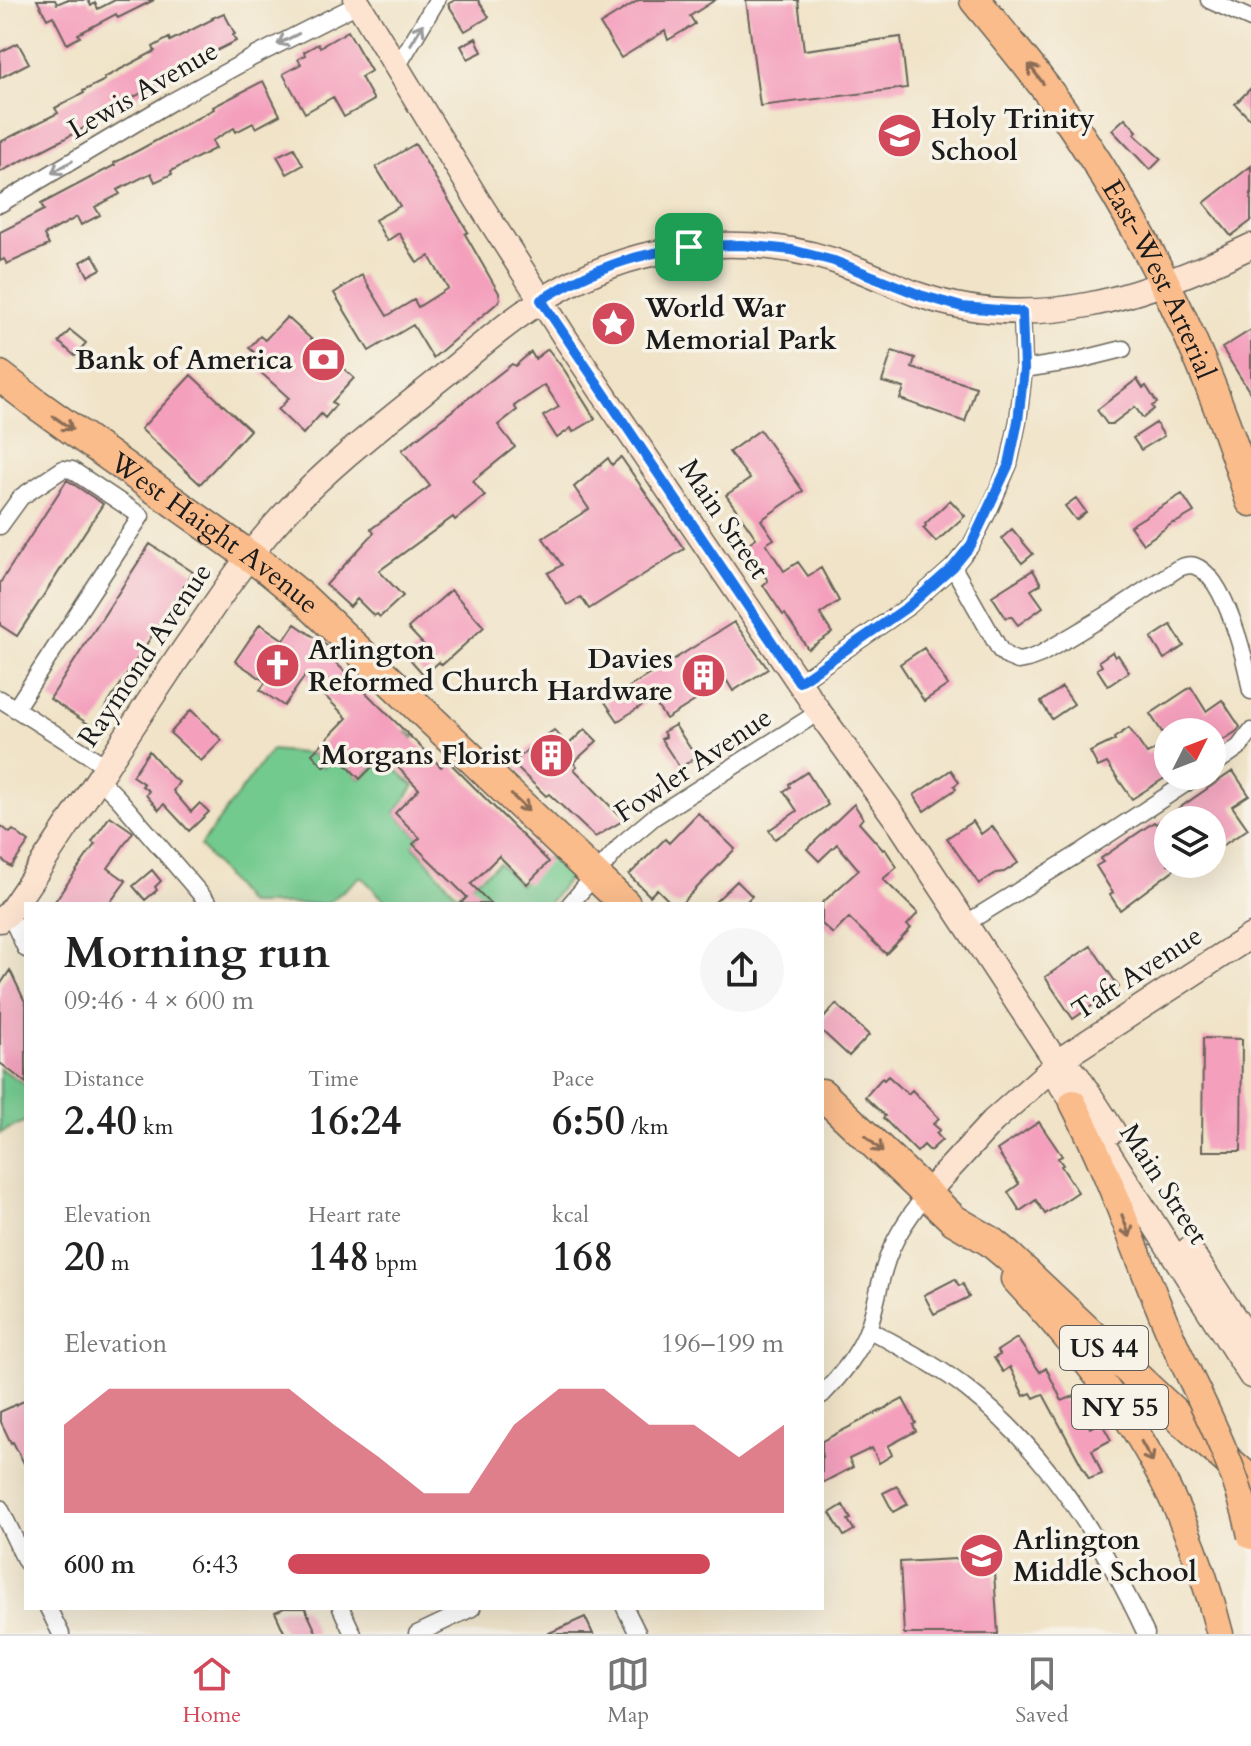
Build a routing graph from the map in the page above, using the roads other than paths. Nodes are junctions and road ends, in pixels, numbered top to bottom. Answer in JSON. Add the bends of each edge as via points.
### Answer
{"nodes":[{"id":1,"x":437,"y":0,"type":"edge"},
{"id":2,"x":975,"y":0,"type":"edge"},
{"id":3,"x":1209,"y":0,"type":"edge"},
{"id":4,"x":357,"y":2,"type":"edge"},
{"id":5,"x":1251,"y":19,"type":"edge"},
{"id":6,"x":397,"y":67,"type":"junction"},
{"id":7,"x":0,"y":204,"type":"edge"},
{"id":8,"x":1251,"y":246,"type":"edge"},
{"id":9,"x":1165,"y":283,"type":"junction"},
{"id":10,"x":541,"y":300,"type":"junction"},
{"id":11,"x":1022,"y":312,"type":"junction"},
{"id":12,"x":1123,"y":349,"type":"dead end"},
{"id":13,"x":1024,"y":369,"type":"junction"},
{"id":14,"x":0,"y":376,"type":"edge"},
{"id":15,"x":1251,"y":501,"type":"edge"},
{"id":16,"x":0,"y":526,"type":"edge"},
{"id":17,"x":250,"y":556,"type":"junction"},
{"id":18,"x":953,"y":567,"type":"junction"},
{"id":19,"x":799,"y":682,"type":"junction"},
{"id":20,"x":1251,"y":691,"type":"edge"},
{"id":21,"x":0,"y":699,"type":"edge"},
{"id":22,"x":15,"y":709,"type":"junction"},
{"id":23,"x":819,"y":712,"type":"junction"},
{"id":24,"x":1251,"y":731,"type":"edge"},
{"id":25,"x":1226,"y":756,"type":"edge"},
{"id":26,"x":102,"y":772,"type":"junction"},
{"id":27,"x":1176,"y":790,"type":"edge"},
{"id":28,"x":595,"y":875,"type":"junction"},
{"id":29,"x":207,"y":902,"type":"edge"},
{"id":30,"x":572,"y":902,"type":"edge"},
{"id":31,"x":623,"y":902,"type":"edge"},
{"id":32,"x":4,"y":916,"type":"edge"},
{"id":33,"x":965,"y":924,"type":"junction"},
{"id":34,"x":1251,"y":936,"type":"edge"},
{"id":35,"x":0,"y":940,"type":"edge"},
{"id":36,"x":24,"y":946,"type":"edge"},
{"id":37,"x":1057,"y":1063,"type":"junction"},
{"id":38,"x":824,"y":1096,"type":"edge"},
{"id":39,"x":1073,"y":1103,"type":"junction"},
{"id":40,"x":926,"y":1194,"type":"junction"},
{"id":41,"x":954,"y":1220,"type":"junction"},
{"id":42,"x":868,"y":1329,"type":"junction"},
{"id":43,"x":1251,"y":1343,"type":"edge"},
{"id":44,"x":1251,"y":1376,"type":"edge"},
{"id":45,"x":824,"y":1393,"type":"edge"},
{"id":46,"x":1251,"y":1481,"type":"edge"},
{"id":47,"x":0,"y":1508,"type":"edge"},
{"id":48,"x":1251,"y":1536,"type":"edge"},
{"id":49,"x":24,"y":1558,"type":"edge"},
{"id":50,"x":49,"y":1610,"type":"edge"},
{"id":51,"x":342,"y":1610,"type":"edge"},
{"id":52,"x":468,"y":1610,"type":"edge"},
{"id":53,"x":626,"y":1610,"type":"edge"},
{"id":54,"x":61,"y":1634,"type":"edge"},
{"id":55,"x":353,"y":1634,"type":"edge"},
{"id":56,"x":417,"y":1634,"type":"edge"},
{"id":57,"x":638,"y":1634,"type":"edge"},
{"id":58,"x":1146,"y":1634,"type":"edge"},
{"id":59,"x":1220,"y":1634,"type":"edge"}],
"edges":[{"from":6,"to":1,"type":"street","one_way":true},
{"from":9,"to":2,"type":"highway","name":"East-West Arterial","one_way":true,"via":[[1079,135]]},
{"from":3,"to":5,"type":"street"},
{"from":4,"to":6,"type":"street","name":"Main Street"},
{"from":4,"to":7,"type":"street","name":"Lewis Avenue","one_way":true,"via":[[171,102]]},
{"from":6,"to":10,"type":"street","name":"Main Street"},
{"from":8,"to":9,"type":"street","name":"Raymond Avenue"},
{"from":9,"to":11,"type":"street","name":"Raymond Avenue","via":[[1098,304]]},
{"from":9,"to":15,"type":"highway","name":"East-West Arterial","via":[[1210,382]]},
{"from":10,"to":11,"type":"street","name":"Raymond Avenue","via":[[600,269],[650,253],[742,245],[834,261],[962,307]]},
{"from":10,"to":17,"type":"street","name":"Raymond Avenue","via":[[330,470]]},
{"from":10,"to":19,"type":"street","name":"Main Street"},
{"from":11,"to":13,"type":"street"},
{"from":12,"to":13,"type":"street"},
{"from":13,"to":18,"type":"street","via":[[1009,464],[971,545]]},
{"from":14,"to":17,"type":"highway","name":"West Haight Avenue","one_way":true},
{"from":16,"to":22,"type":"street","via":[[21,497],[63,469],[141,516]]},
{"from":17,"to":26,"type":"street","name":"Raymond Avenue"},
{"from":17,"to":28,"type":"highway","name":"West Haight Avenue","one_way":true,"via":[[335,626]]},
{"from":18,"to":19,"type":"street","via":[[909,606]]},
{"from":18,"to":20,"type":"street","via":[[1000,650],[1018,661],[1055,647],[1182,566],[1193,565],[1211,580],[1232,619]]},
{"from":19,"to":23,"type":"street","name":"Main Street"},
{"from":21,"to":22,"type":"street"},
{"from":22,"to":26,"type":"street"},
{"from":23,"to":28,"type":"street","name":"Fowler Avenue","via":[[654,817]]},
{"from":23,"to":33,"type":"street","name":"Main Street"},
{"from":24,"to":25,"type":"street"},
{"from":26,"to":29,"type":"street"},
{"from":26,"to":32,"type":"street","name":"Raymond Avenue"},
{"from":27,"to":33,"type":"street"},
{"from":28,"to":30,"type":"street","name":"Fowler Avenue"},
{"from":28,"to":31,"type":"highway","name":"West Haight Avenue"},
{"from":32,"to":35,"type":"street","name":"Raymond Avenue"},
{"from":32,"to":36,"type":"street"},
{"from":33,"to":37,"type":"street","name":"Main Street"},
{"from":34,"to":37,"type":"street","name":"Taft Avenue"},
{"from":37,"to":39,"type":"street","name":"Main Street"},
{"from":37,"to":40,"type":"street","name":"Taft Avenue","via":[[993,1121]]},
{"from":37,"to":43,"type":"street","name":"Main Street","via":[[1078,1077]]},
{"from":38,"to":40,"type":"highway","number":"US 44","one_way":true},
{"from":39,"to":44,"type":"street","name":"Main Street"},
{"from":39,"to":48,"type":"main road","one_way":true,"bridge":true,"via":[[1229,1462]]},
{"from":40,"to":41,"type":"highway","number":"US 44"},
{"from":40,"to":42,"type":"street","via":[[895,1239]]},
{"from":41,"to":46,"type":"highway","number":"US 44","via":[[1008,1256]]},
{"from":41,"to":59,"type":"main road","number":"NY 55","one_way":true,"via":[[1050,1318],[1121,1409],[1188,1535]]},
{"from":42,"to":45,"type":"street"},
{"from":42,"to":58,"type":"street","via":[[951,1377],[1024,1443],[1085,1522]]},
{"from":47,"to":49,"type":"street"},
{"from":50,"to":54,"type":"street"},
{"from":51,"to":55,"type":"street"},
{"from":52,"to":56,"type":"street"},
{"from":53,"to":57,"type":"street"}]}
